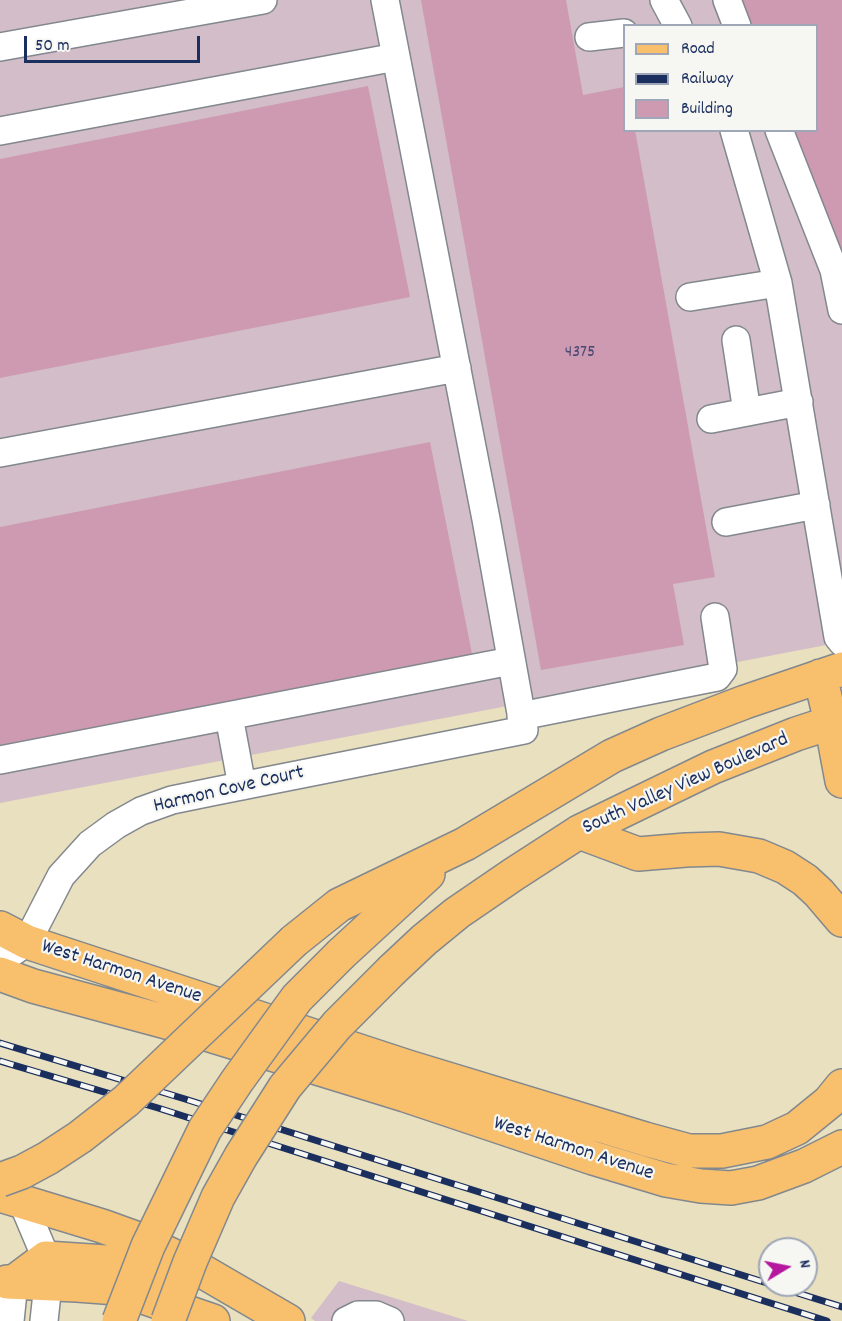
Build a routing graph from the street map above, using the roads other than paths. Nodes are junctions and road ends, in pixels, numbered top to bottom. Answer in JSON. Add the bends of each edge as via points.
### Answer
{"nodes":[{"id":1,"x":263,"y":0,"type":"edge"},
{"id":2,"x":385,"y":0,"type":"edge"},
{"id":3,"x":664,"y":0,"type":"edge"},
{"id":4,"x":727,"y":0,"type":"edge"},
{"id":5,"x":677,"y":24,"type":"edge"},
{"id":6,"x":736,"y":24,"type":"edge"},
{"id":7,"x":623,"y":33,"type":"edge"},
{"id":8,"x":589,"y":37,"type":"dead end"},
{"id":9,"x":0,"y":47,"type":"edge"},
{"id":10,"x":396,"y":57,"type":"junction"},
{"id":11,"x":0,"y":131,"type":"edge"},
{"id":12,"x":735,"y":132,"type":"edge"},
{"id":13,"x":780,"y":132,"type":"edge"},
{"id":14,"x":778,"y":283,"type":"junction"},
{"id":15,"x":690,"y":297,"type":"dead end"},
{"id":16,"x":842,"y":310,"type":"edge"},
{"id":17,"x":736,"y":340,"type":"dead end"},
{"id":18,"x":457,"y":368,"type":"junction"},
{"id":19,"x":799,"y":402,"type":"junction"},
{"id":20,"x":747,"y":412,"type":"junction"},
{"id":21,"x":711,"y":419,"type":"dead end"},
{"id":22,"x":0,"y":453,"type":"edge"},
{"id":23,"x":816,"y":506,"type":"junction"},
{"id":24,"x":726,"y":522,"type":"dead end"},
{"id":25,"x":715,"y":617,"type":"dead end"},
{"id":26,"x":836,"y":656,"type":"edge"},
{"id":27,"x":511,"y":661,"type":"junction"},
{"id":28,"x":228,"y":716,"type":"junction"},
{"id":29,"x":836,"y":720,"type":"edge"},
{"id":30,"x":523,"y":723,"type":"junction"},
{"id":31,"x":0,"y":760,"type":"edge"},
{"id":32,"x":842,"y":781,"type":"edge"},
{"id":33,"x":242,"y":786,"type":"junction"},
{"id":34,"x":579,"y":832,"type":"junction"},
{"id":35,"x":465,"y":844,"type":"junction"},
{"id":36,"x":842,"y":920,"type":"edge"},
{"id":37,"x":14,"y":935,"type":"edge"},
{"id":38,"x":0,"y":961,"type":"edge"},
{"id":39,"x":0,"y":974,"type":"edge"},
{"id":40,"x":842,"y":1086,"type":"edge"},
{"id":41,"x":842,"y":1147,"type":"edge"},
{"id":42,"x":7,"y":1192,"type":"edge"},
{"id":43,"x":47,"y":1271,"type":"junction"},
{"id":44,"x":7,"y":1282,"type":"edge"},
{"id":45,"x":281,"y":1317,"type":"edge"},
{"id":46,"x":10,"y":1321,"type":"edge"},
{"id":47,"x":44,"y":1321,"type":"edge"},
{"id":48,"x":119,"y":1321,"type":"edge"},
{"id":49,"x":168,"y":1321,"type":"edge"},
{"id":50,"x":213,"y":1321,"type":"edge"},
{"id":51,"x":346,"y":1321,"type":"edge"},
{"id":52,"x":390,"y":1321,"type":"edge"}],
"edges":[{"from":1,"to":9,"type":"street"},
{"from":2,"to":10,"type":"street"},
{"from":3,"to":5,"type":"street"},
{"from":4,"to":6,"type":"street"},
{"from":7,"to":8,"type":"street"},
{"from":10,"to":11,"type":"street"},
{"from":10,"to":18,"type":"street"},
{"from":12,"to":14,"type":"street"},
{"from":13,"to":16,"type":"street","via":[[834,270]]},
{"from":14,"to":15,"type":"street"},
{"from":14,"to":19,"type":"street"},
{"from":17,"to":20,"type":"street"},
{"from":18,"to":22,"type":"street"},
{"from":18,"to":27,"type":"street"},
{"from":19,"to":20,"type":"street"},
{"from":19,"to":23,"type":"street"},
{"from":20,"to":21,"type":"street"},
{"from":23,"to":24,"type":"street"},
{"from":23,"to":26,"type":"street"},
{"from":25,"to":30,"type":"street","name":"Harmon Cove Court","via":[[723,669],[717,677]]},
{"from":26,"to":29,"type":"main road"},
{"from":26,"to":35,"type":"main road","via":[[745,702],[612,756]]},
{"from":27,"to":28,"type":"street"},
{"from":27,"to":30,"type":"street"},
{"from":28,"to":31,"type":"street"},
{"from":28,"to":33,"type":"street"},
{"from":29,"to":32,"type":"main road"},
{"from":29,"to":34,"type":"main road","name":"South Valley View Boulevard","via":[[713,768]]},
{"from":30,"to":33,"type":"street","name":"Harmon Cove Court"},
{"from":33,"to":37,"type":"street","name":"Harmon Cove Court","via":[[172,800],[116,825],[90,844]]},
{"from":34,"to":36,"type":"main road","via":[[638,854],[719,849],[759,856],[805,880]]},
{"from":34,"to":49,"type":"main road","name":"South Valley View Boulevard","bridge":true,"via":[[494,887],[424,940],[337,1025],[285,1087],[218,1197]]},
{"from":35,"to":42,"type":"main road","bridge":true,"via":[[339,905],[294,941],[126,1101],[80,1137],[22,1172]]},
{"from":35,"to":48,"type":"main road","bridge":true,"via":[[340,954],[297,998],[205,1129],[148,1246]]},
{"from":37,"to":38,"type":"street","name":"Harmon Cove Court"},
{"from":37,"to":40,"type":"main road","name":"West Harmon Avenue","via":[[408,1066],[689,1151],[722,1151],[767,1142],[797,1128]]},
{"from":39,"to":41,"type":"main road","name":"West Harmon Avenue","via":[[405,1095],[666,1180],[731,1188],[758,1184]]},
{"from":42,"to":43,"type":"street"},
{"from":42,"to":45,"type":"main road","via":[[138,1239]]},
{"from":43,"to":44,"type":"main road"},
{"from":43,"to":45,"type":"main road","via":[[121,1263],[174,1277]]},
{"from":43,"to":47,"type":"street"},
{"from":43,"to":50,"type":"main road","via":[[117,1288]]},
{"from":44,"to":46,"type":"street"},
{"from":51,"to":52,"type":"street","via":[[358,1315],[376,1315]]}]}
